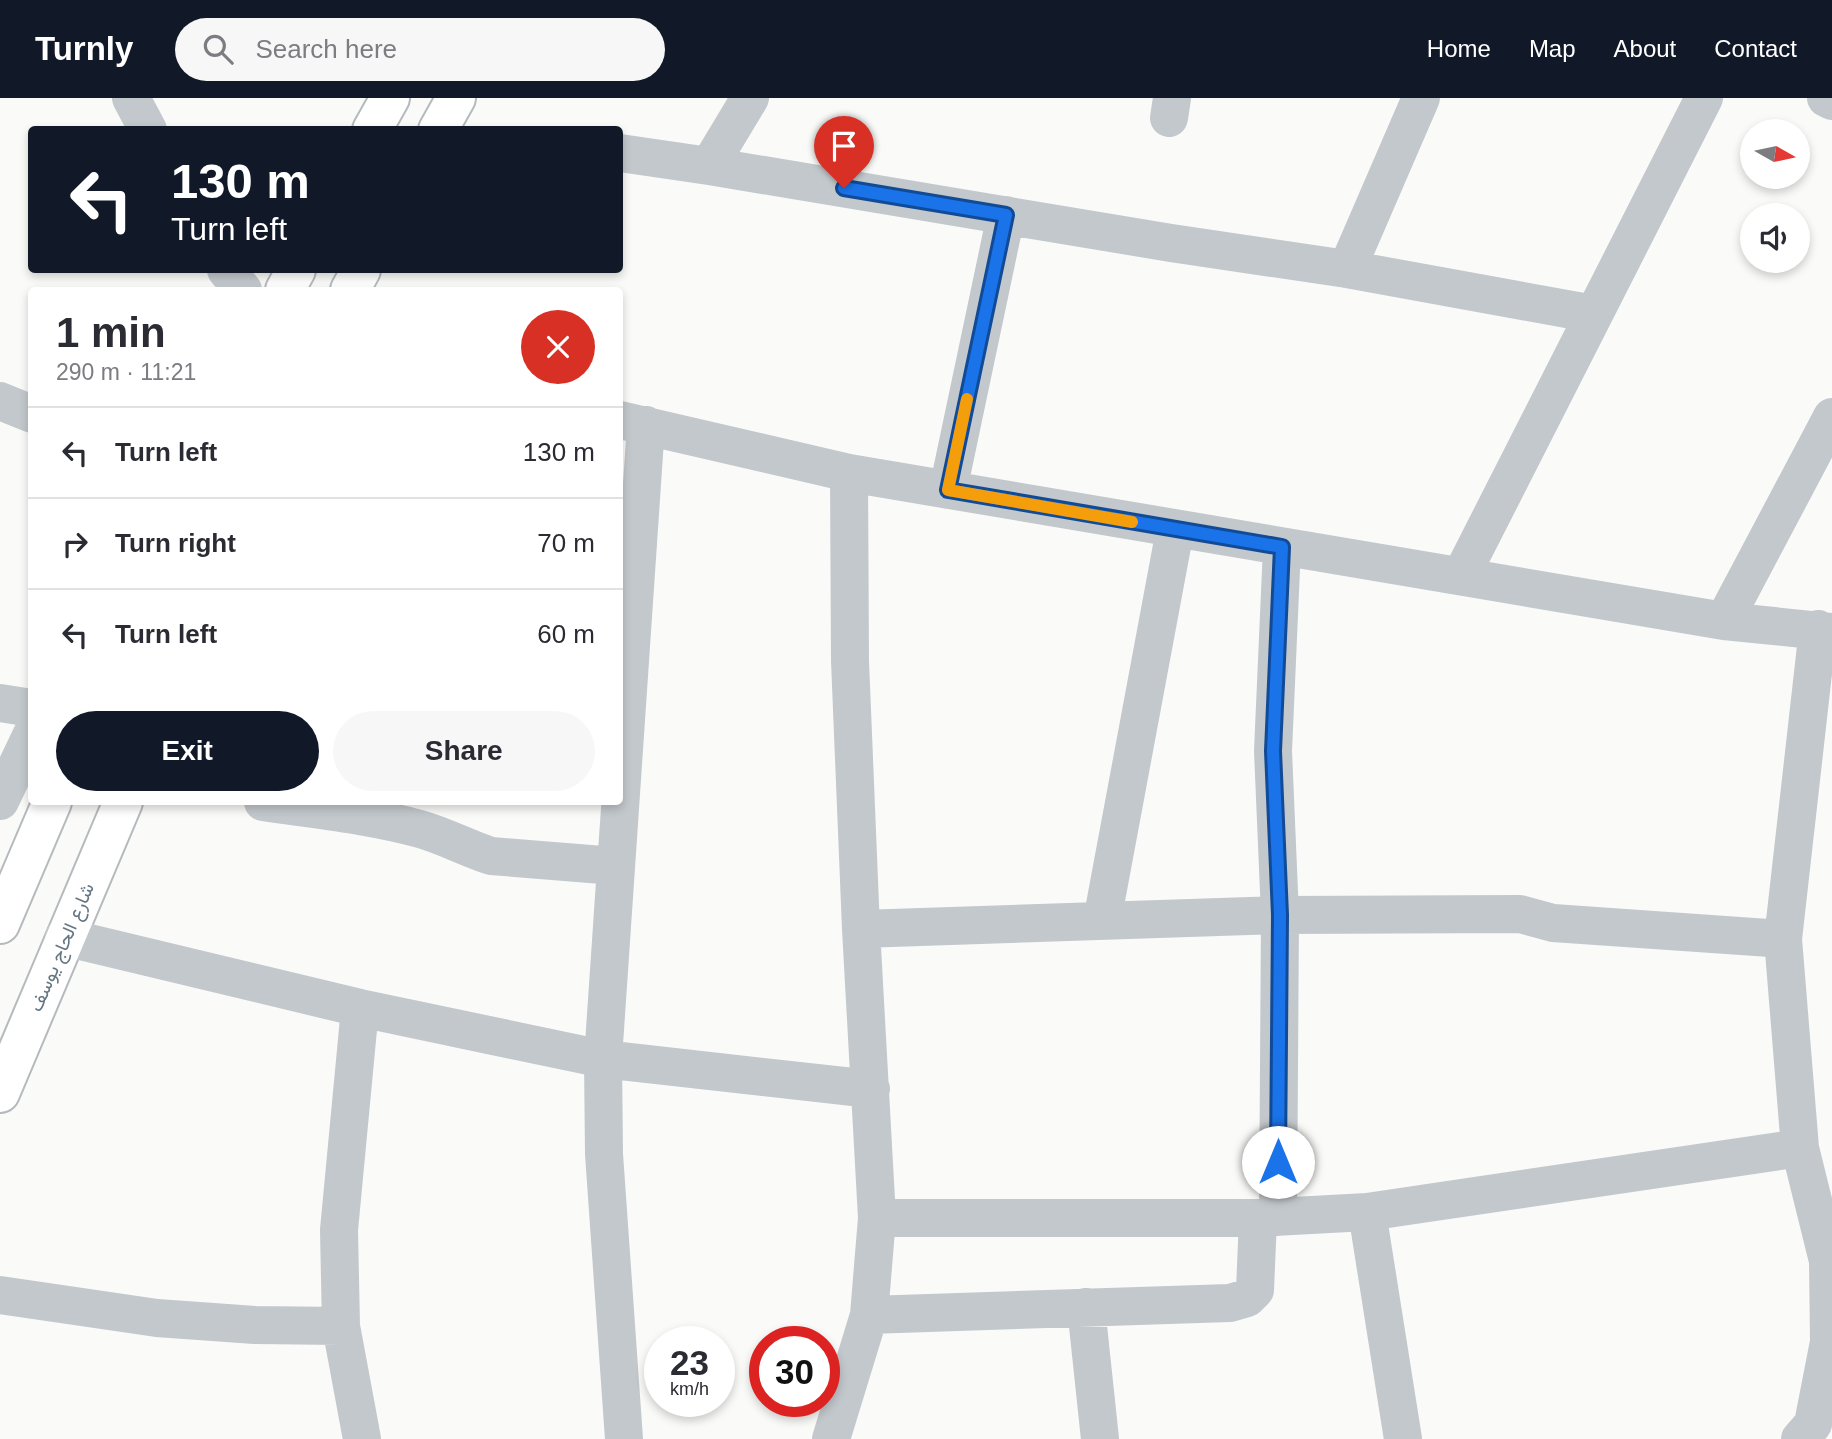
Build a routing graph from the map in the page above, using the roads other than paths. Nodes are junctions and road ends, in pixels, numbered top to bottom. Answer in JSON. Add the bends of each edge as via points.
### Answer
{"nodes":[{"id":1,"x":131,"y":98,"type":"edge"},
{"id":2,"x":390,"y":98,"type":"edge"},
{"id":3,"x":750,"y":98,"type":"edge"},
{"id":4,"x":1422,"y":98,"type":"edge"},
{"id":5,"x":1704,"y":98,"type":"edge"},
{"id":6,"x":1826,"y":98,"type":"edge"},
{"id":7,"x":1832,"y":101,"type":"edge"},
{"id":8,"x":146,"y":126,"type":"edge"},
{"id":9,"x":374,"y":126,"type":"edge"},
{"id":10,"x":623,"y":153,"type":"edge"},
{"id":11,"x":709,"y":166,"type":"junction"},
{"id":12,"x":1006,"y":215,"type":"junction"},
{"id":13,"x":1347,"y":268,"type":"junction"},
{"id":14,"x":229,"y":273,"type":"edge"},
{"id":15,"x":240,"y":287,"type":"edge"},
{"id":16,"x":1594,"y":314,"type":"junction"},
{"id":17,"x":0,"y":401,"type":"edge"},
{"id":18,"x":28,"y":412,"type":"edge"},
{"id":19,"x":1832,"y":417,"type":"edge"},
{"id":20,"x":633,"y":422,"type":"edge"},
{"id":21,"x":849,"y":473,"type":"junction"},
{"id":22,"x":948,"y":490,"type":"junction"},
{"id":23,"x":1175,"y":530,"type":"junction"},
{"id":24,"x":1282,"y":547,"type":"junction"},
{"id":25,"x":1461,"y":576,"type":"junction"},
{"id":26,"x":1724,"y":621,"type":"junction"},
{"id":27,"x":1825,"y":631,"type":"edge"},
{"id":28,"x":623,"y":669,"type":"edge"},
{"id":29,"x":0,"y":703,"type":"edge"},
{"id":30,"x":28,"y":707,"type":"edge"},
{"id":31,"x":28,"y":742,"type":"edge"},
{"id":32,"x":0,"y":801,"type":"edge"},
{"id":33,"x":51,"y":805,"type":"edge"},
{"id":34,"x":122,"y":805,"type":"edge"},
{"id":35,"x":281,"y":805,"type":"edge"},
{"id":36,"x":617,"y":805,"type":"edge"},
{"id":37,"x":615,"y":866,"type":"junction"},
{"id":38,"x":1280,"y":915,"type":"junction"},
{"id":39,"x":1102,"y":921,"type":"junction"},
{"id":40,"x":0,"y":924,"type":"edge"},
{"id":41,"x":861,"y":929,"type":"junction"},
{"id":42,"x":64,"y":937,"type":"junction"},
{"id":43,"x":1783,"y":939,"type":"junction"},
{"id":44,"x":360,"y":1008,"type":"junction"},
{"id":45,"x":603,"y":1059,"type":"junction"},
{"id":46,"x":871,"y":1089,"type":"junction"},
{"id":47,"x":0,"y":1093,"type":"edge"},
{"id":48,"x":1800,"y":1148,"type":"junction"},
{"id":49,"x":1367,"y":1212,"type":"junction"},
{"id":50,"x":1268,"y":1217,"type":"junction"},
{"id":51,"x":877,"y":1218,"type":"junction"},
{"id":52,"x":0,"y":1295,"type":"edge"},
{"id":53,"x":1086,"y":1307,"type":"junction"},
{"id":54,"x":869,"y":1315,"type":"junction"},
{"id":55,"x":341,"y":1326,"type":"junction"},
{"id":56,"x":1815,"y":1429,"type":"edge"},
{"id":57,"x":362,"y":1439,"type":"edge"},
{"id":58,"x":624,"y":1439,"type":"edge"},
{"id":59,"x":831,"y":1439,"type":"edge"},
{"id":60,"x":1100,"y":1439,"type":"edge"},
{"id":61,"x":1403,"y":1439,"type":"edge"}],
"edges":[{"from":1,"to":8,"type":"street"},
{"from":2,"to":9,"type":"main road"},
{"from":3,"to":11,"type":"street"},
{"from":4,"to":13,"type":"street"},
{"from":5,"to":16,"type":"street"},
{"from":6,"to":7,"type":"street"},
{"from":10,"to":11,"type":"street"},
{"from":11,"to":12,"type":"street"},
{"from":12,"to":13,"type":"street"},
{"from":12,"to":22,"type":"street"},
{"from":13,"to":16,"type":"street"},
{"from":14,"to":15,"type":"street"},
{"from":16,"to":25,"type":"street"},
{"from":17,"to":18,"type":"street"},
{"from":19,"to":26,"type":"street"},
{"from":20,"to":21,"type":"street"},
{"from":20,"to":28,"type":"street"},
{"from":21,"to":22,"type":"street"},
{"from":21,"to":41,"type":"street","via":[[850,661]]},
{"from":22,"to":23,"type":"street"},
{"from":23,"to":24,"type":"street"},
{"from":23,"to":39,"type":"street"},
{"from":24,"to":25,"type":"street"},
{"from":24,"to":38,"type":"street","via":[[1273,751]]},
{"from":25,"to":26,"type":"street"},
{"from":26,"to":27,"type":"street"},
{"from":27,"to":43,"type":"street"},
{"from":29,"to":30,"type":"street"},
{"from":31,"to":32,"type":"street"},
{"from":33,"to":40,"type":"main road"},
{"from":34,"to":42,"type":"main road","name":"شارع الحاج يوسف"},
{"from":35,"to":37,"type":"street","via":[[416,828],[491,856]]},
{"from":36,"to":37,"type":"street"},
{"from":37,"to":45,"type":"street"},
{"from":38,"to":39,"type":"street"},
{"from":38,"to":43,"type":"street","via":[[1520,914],[1553,923]]},
{"from":38,"to":50,"type":"street"},
{"from":39,"to":41,"type":"street"},
{"from":41,"to":46,"type":"street"},
{"from":42,"to":44,"type":"street"},
{"from":42,"to":47,"type":"main road","name":"شارع الحاج يوسف"},
{"from":43,"to":48,"type":"street"},
{"from":44,"to":45,"type":"street"},
{"from":44,"to":55,"type":"street","via":[[340,1230]]},
{"from":45,"to":46,"type":"street"},
{"from":45,"to":58,"type":"street","via":[[604,1154]]},
{"from":46,"to":51,"type":"street"},
{"from":48,"to":49,"type":"street"},
{"from":48,"to":56,"type":"street","via":[[1828,1261],[1829,1342]]},
{"from":49,"to":50,"type":"street"},
{"from":49,"to":61,"type":"street"},
{"from":50,"to":51,"type":"street"},
{"from":50,"to":53,"type":"street","via":[[1255,1290],[1247,1298],[1230,1303]]},
{"from":51,"to":54,"type":"street"},
{"from":52,"to":55,"type":"street","via":[[157,1318]]},
{"from":53,"to":54,"type":"street"},
{"from":53,"to":60,"type":"street"},
{"from":54,"to":59,"type":"street"},
{"from":55,"to":57,"type":"street"}]}
